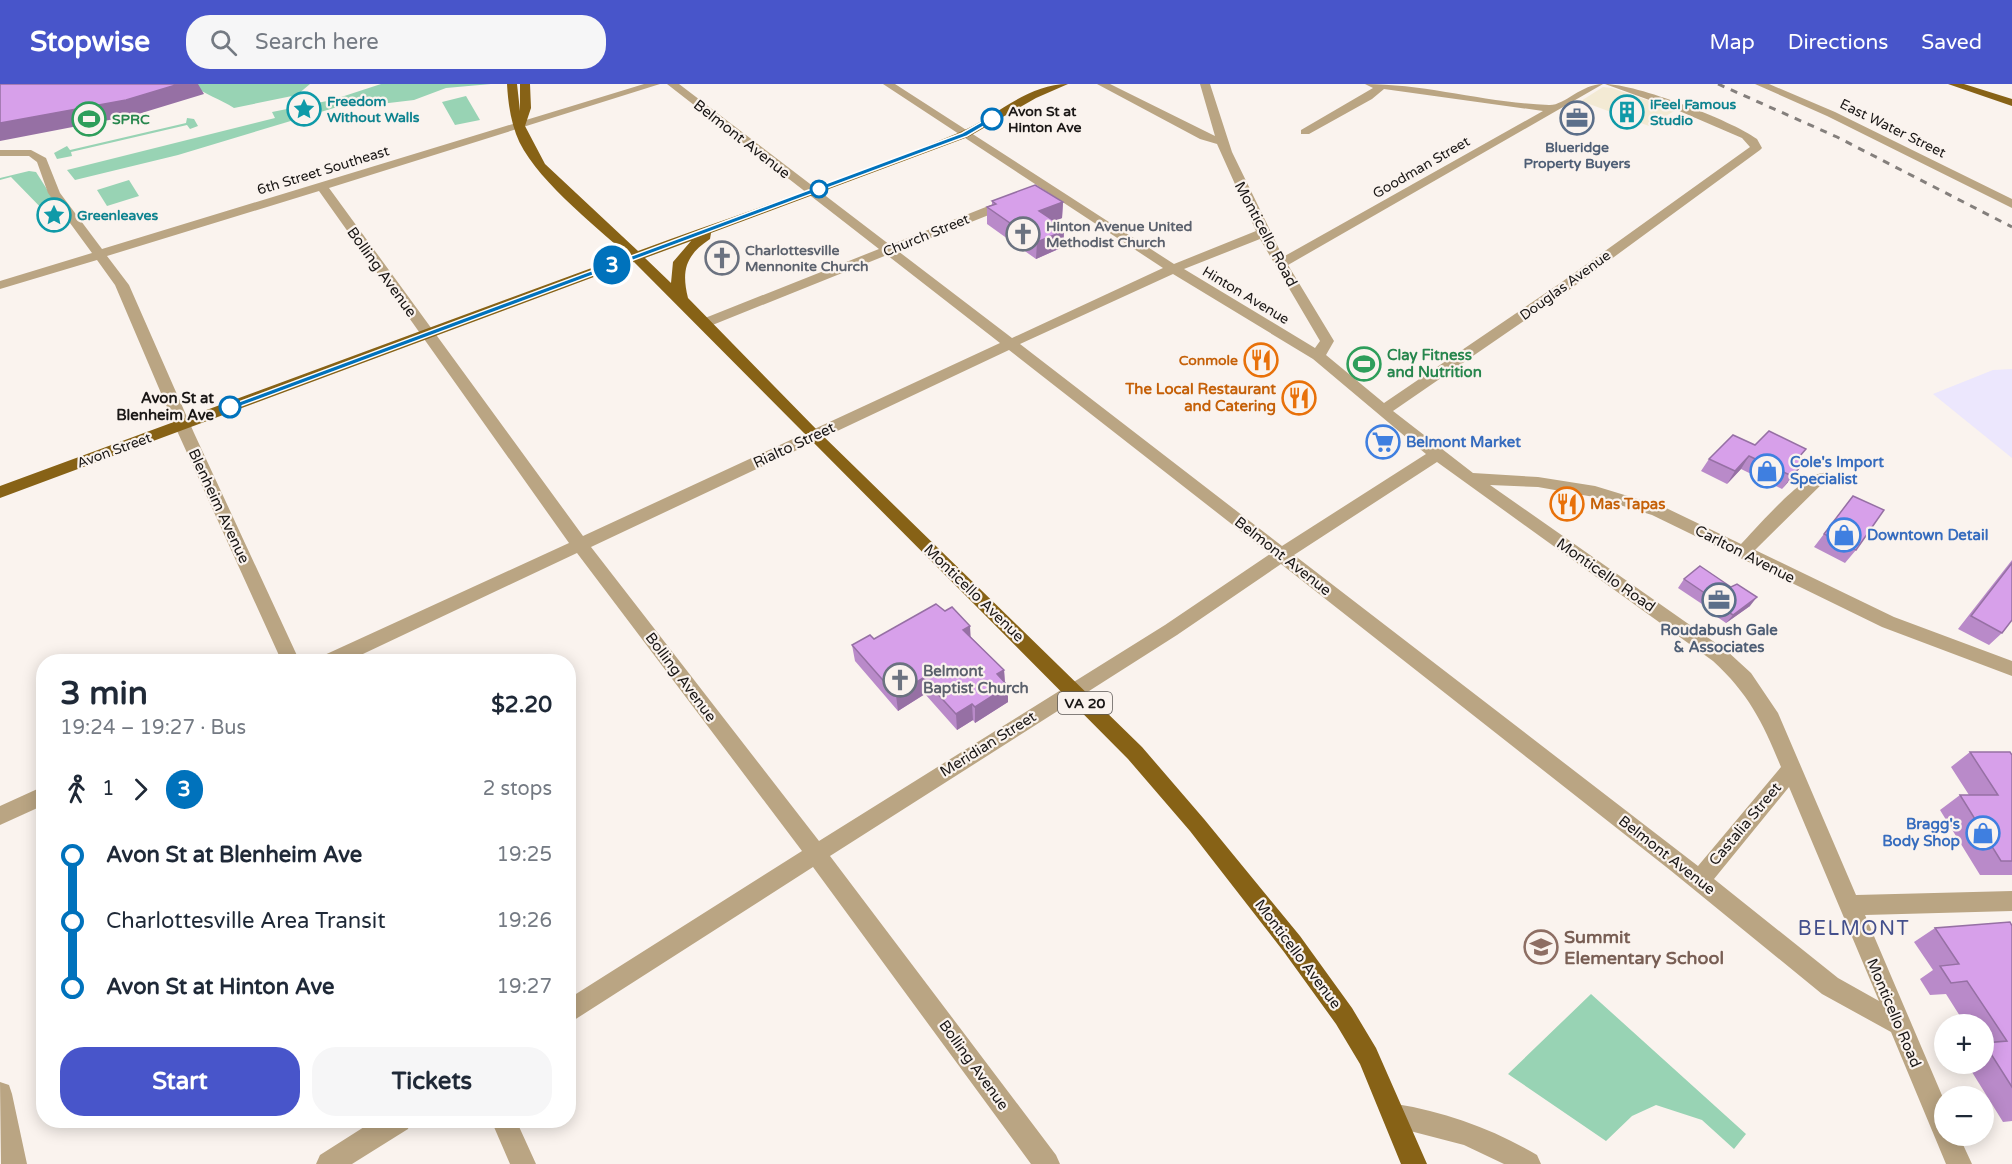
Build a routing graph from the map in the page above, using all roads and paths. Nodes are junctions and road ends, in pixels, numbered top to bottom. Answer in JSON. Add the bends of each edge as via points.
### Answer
{"nodes":[{"id":1,"x":512,"y":84,"type":"edge"},
{"id":2,"x":525,"y":84,"type":"edge"},
{"id":3,"x":655,"y":84,"type":"edge"},
{"id":4,"x":672,"y":84,"type":"edge"},
{"id":5,"x":888,"y":84,"type":"edge"},
{"id":6,"x":1042,"y":84,"type":"edge"},
{"id":7,"x":1063,"y":84,"type":"edge"},
{"id":8,"x":1102,"y":84,"type":"edge"},
{"id":9,"x":1205,"y":84,"type":"edge"},
{"id":10,"x":1370,"y":84,"type":"edge"},
{"id":11,"x":1598,"y":84,"type":"edge"},
{"id":12,"x":1610,"y":84,"type":"edge"},
{"id":13,"x":1760,"y":84,"type":"edge"},
{"id":14,"x":1960,"y":85,"type":"edge"},
{"id":15,"x":1382,"y":86,"type":"edge"},
{"id":16,"x":1032,"y":96,"type":"junction"},
{"id":17,"x":2012,"y":103,"type":"edge"},
{"id":18,"x":1552,"y":109,"type":"junction"},
{"id":19,"x":520,"y":125,"type":"junction"},
{"id":20,"x":1305,"y":132,"type":"dead end"},
{"id":21,"x":964,"y":135,"type":"junction"},
{"id":22,"x":1220,"y":141,"type":"junction"},
{"id":23,"x":0,"y":153,"type":"edge"},
{"id":24,"x":322,"y":186,"type":"junction"},
{"id":25,"x":810,"y":192,"type":"junction"},
{"id":26,"x":1036,"y":192,"type":"junction"},
{"id":27,"x":2012,"y":204,"type":"edge"},
{"id":28,"x":730,"y":222,"type":"junction"},
{"id":29,"x":1263,"y":233,"type":"junction"},
{"id":30,"x":888,"y":250,"type":"junction"},
{"id":31,"x":100,"y":254,"type":"junction"},
{"id":32,"x":635,"y":257,"type":"junction"},
{"id":33,"x":1281,"y":264,"type":"junction"},
{"id":34,"x":1172,"y":268,"type":"junction"},
{"id":35,"x":0,"y":285,"type":"edge"},
{"id":36,"x":681,"y":299,"type":"junction"},
{"id":37,"x":705,"y":323,"type":"junction"},
{"id":38,"x":427,"y":335,"type":"junction"},
{"id":39,"x":1009,"y":344,"type":"junction"},
{"id":40,"x":1317,"y":356,"type":"junction"},
{"id":41,"x":1383,"y":411,"type":"junction"},
{"id":42,"x":182,"y":424,"type":"junction"},
{"id":43,"x":814,"y":436,"type":"junction"},
{"id":44,"x":1437,"y":455,"type":"junction"},
{"id":45,"x":1468,"y":477,"type":"junction"},
{"id":46,"x":1821,"y":477,"type":"dead end"},
{"id":47,"x":0,"y":492,"type":"edge"},
{"id":48,"x":580,"y":545,"type":"junction"},
{"id":49,"x":1742,"y":553,"type":"junction"},
{"id":50,"x":1282,"y":555,"type":"junction"},
{"id":51,"x":287,"y":654,"type":"edge"},
{"id":52,"x":344,"y":654,"type":"edge"},
{"id":53,"x":2012,"y":669,"type":"edge"},
{"id":54,"x":1072,"y":690,"type":"junction"},
{"id":55,"x":1792,"y":769,"type":"junction"},
{"id":56,"x":36,"y":799,"type":"edge"},
{"id":57,"x":0,"y":816,"type":"edge"},
{"id":58,"x":815,"y":855,"type":"junction"},
{"id":59,"x":1699,"y":880,"type":"junction"},
{"id":60,"x":2012,"y":901,"type":"edge"},
{"id":61,"x":1848,"y":905,"type":"junction"},
{"id":62,"x":576,"y":1008,"type":"edge"},
{"id":63,"x":1898,"y":1023,"type":"junction"},
{"id":64,"x":0,"y":1094,"type":"edge"},
{"id":65,"x":1934,"y":1106,"type":"edge"},
{"id":66,"x":1396,"y":1116,"type":"junction"},
{"id":67,"x":386,"y":1128,"type":"edge"},
{"id":68,"x":507,"y":1128,"type":"edge"},
{"id":69,"x":1951,"y":1146,"type":"edge"},
{"id":70,"x":14,"y":1164,"type":"edge"},
{"id":71,"x":329,"y":1164,"type":"edge"},
{"id":72,"x":523,"y":1164,"type":"edge"},
{"id":73,"x":1047,"y":1164,"type":"edge"},
{"id":74,"x":1414,"y":1164,"type":"edge"},
{"id":75,"x":1528,"y":1164,"type":"edge"},
{"id":76,"x":1959,"y":1164,"type":"edge"}],
"edges":[{"from":1,"to":19,"type":"main road","name":"Monticello Avenue","via":[[514,110]]},
{"from":2,"to":19,"type":"main road","via":[[526,108]]},
{"from":3,"to":19,"type":"street","name":"6th Street Southeast"},
{"from":4,"to":25,"type":"street","name":"Belmont Avenue"},
{"from":5,"to":21,"type":"street","name":"Hinton Avenue"},
{"from":6,"to":16,"type":"main road","name":"Avon Street"},
{"from":7,"to":16,"type":"main road","name":"Avon Street"},
{"from":8,"to":22,"type":"street","via":[[1204,137]]},
{"from":9,"to":22,"type":"street","name":"Monticello Road"},
{"from":10,"to":15,"type":"street"},
{"from":11,"to":18,"type":"street","name":"Goodman Street"},
{"from":12,"to":41,"type":"street","name":"Douglas Avenue","via":[[1681,108],[1746,136],[1756,146],[1746,157]]},
{"from":13,"to":27,"type":"street","name":"East Water Street","via":[[1852,124]]},
{"from":14,"to":17,"type":"main road"},
{"from":15,"to":18,"type":"street"},
{"from":15,"to":20,"type":"street"},
{"from":16,"to":21,"type":"main road","name":"Avon Street"},
{"from":18,"to":33,"type":"street","name":"Goodman Street"},
{"from":19,"to":24,"type":"street","name":"6th Street Southeast"},
{"from":19,"to":32,"type":"main road","name":"Monticello Avenue","via":[[540,166]]},
{"from":21,"to":25,"type":"main road","name":"Avon Street"},
{"from":21,"to":26,"type":"street","name":"Hinton Avenue"},
{"from":22,"to":29,"type":"street","name":"Monticello Road"},
{"from":23,"to":31,"type":"street","name":"Blenheim Avenue","via":[[39,156],[54,193]]},
{"from":24,"to":31,"type":"street","name":"6th Street Southeast"},
{"from":24,"to":38,"type":"street","name":"Bolling Avenue"},
{"from":25,"to":28,"type":"main road","name":"Avon Street"},
{"from":25,"to":30,"type":"street","name":"Belmont Avenue"},
{"from":26,"to":30,"type":"street","name":"Church Street"},
{"from":26,"to":34,"type":"street","name":"Hinton Avenue"},
{"from":28,"to":32,"type":"main road","name":"Avon Street"},
{"from":28,"to":36,"type":"main road","via":[[698,242],[679,261],[676,279]]},
{"from":29,"to":33,"type":"street","name":"Monticello Road"},
{"from":29,"to":34,"type":"street","name":"Rialto Street"},
{"from":30,"to":37,"type":"street","name":"Church Street"},
{"from":30,"to":39,"type":"street","name":"Belmont Avenue"},
{"from":31,"to":35,"type":"street","name":"6th Street Southeast"},
{"from":31,"to":42,"type":"street","name":"Blenheim Avenue","via":[[122,285]]},
{"from":32,"to":36,"type":"main road","name":"Monticello Avenue","number":"VA 20"},
{"from":32,"to":38,"type":"main road","name":"Avon Street"},
{"from":33,"to":40,"type":"street","name":"Monticello Road","via":[[1327,341]]},
{"from":34,"to":39,"type":"street","name":"Rialto Street"},
{"from":34,"to":40,"type":"street","name":"Hinton Avenue"},
{"from":36,"to":37,"type":"main road","name":"Monticello Avenue","number":"VA 20"},
{"from":37,"to":43,"type":"main road","name":"Monticello Avenue","number":"VA 20"},
{"from":38,"to":42,"type":"main road","name":"Avon Street"},
{"from":38,"to":48,"type":"street","name":"Bolling Avenue"},
{"from":39,"to":43,"type":"street","name":"Rialto Street"},
{"from":39,"to":50,"type":"street","name":"Belmont Avenue"},
{"from":40,"to":41,"type":"street","name":"Monticello Road"},
{"from":41,"to":44,"type":"street","name":"Monticello Road"},
{"from":42,"to":47,"type":"main road","name":"Avon Street"},
{"from":42,"to":51,"type":"street","name":"Blenheim Avenue"},
{"from":43,"to":48,"type":"street","name":"Rialto Street"},
{"from":43,"to":54,"type":"main road","name":"Monticello Avenue","number":"VA 20"},
{"from":44,"to":45,"type":"street","name":"Monticello Road"},
{"from":44,"to":50,"type":"street","name":"Meridian Street"},
{"from":45,"to":49,"type":"street","name":"Carlton Avenue","via":[[1538,482],[1626,500],[1677,519]]},
{"from":45,"to":55,"type":"street","name":"Monticello Road","via":[[1720,656],[1759,698]]},
{"from":46,"to":49,"type":"street"},
{"from":48,"to":52,"type":"street","name":"Rialto Street"},
{"from":48,"to":58,"type":"street","name":"Bolling Avenue"},
{"from":49,"to":53,"type":"street","name":"Carlton Avenue","via":[[1888,622]]},
{"from":50,"to":54,"type":"street","name":"Meridian Street","via":[[1171,630]]},
{"from":50,"to":59,"type":"street","name":"Belmont Avenue"},
{"from":54,"to":58,"type":"street","name":"Meridian Street"},
{"from":54,"to":66,"type":"main road","name":"Monticello Avenue","number":"VA 20","via":[[1182,807],[1292,944],[1344,1016]]},
{"from":55,"to":59,"type":"street","name":"Castalia Street"},
{"from":55,"to":61,"type":"street","name":"Monticello Road"},
{"from":56,"to":57,"type":"street"},
{"from":58,"to":62,"type":"street","name":"Meridian Street"},
{"from":58,"to":73,"type":"street","name":"Bolling Avenue"},
{"from":59,"to":63,"type":"street","name":"Belmont Avenue","via":[[1830,986]]},
{"from":60,"to":61,"type":"street"},
{"from":61,"to":63,"type":"street","name":"Monticello Road"},
{"from":63,"to":65,"type":"street","name":"Monticello Road"},
{"from":64,"to":70,"type":"street"},
{"from":66,"to":74,"type":"main road","name":"Monticello Avenue","number":"VA 20"},
{"from":66,"to":75,"type":"street","via":[[1432,1121],[1470,1133]]},
{"from":67,"to":71,"type":"street"},
{"from":68,"to":72,"type":"street"},
{"from":69,"to":76,"type":"street"}]}
